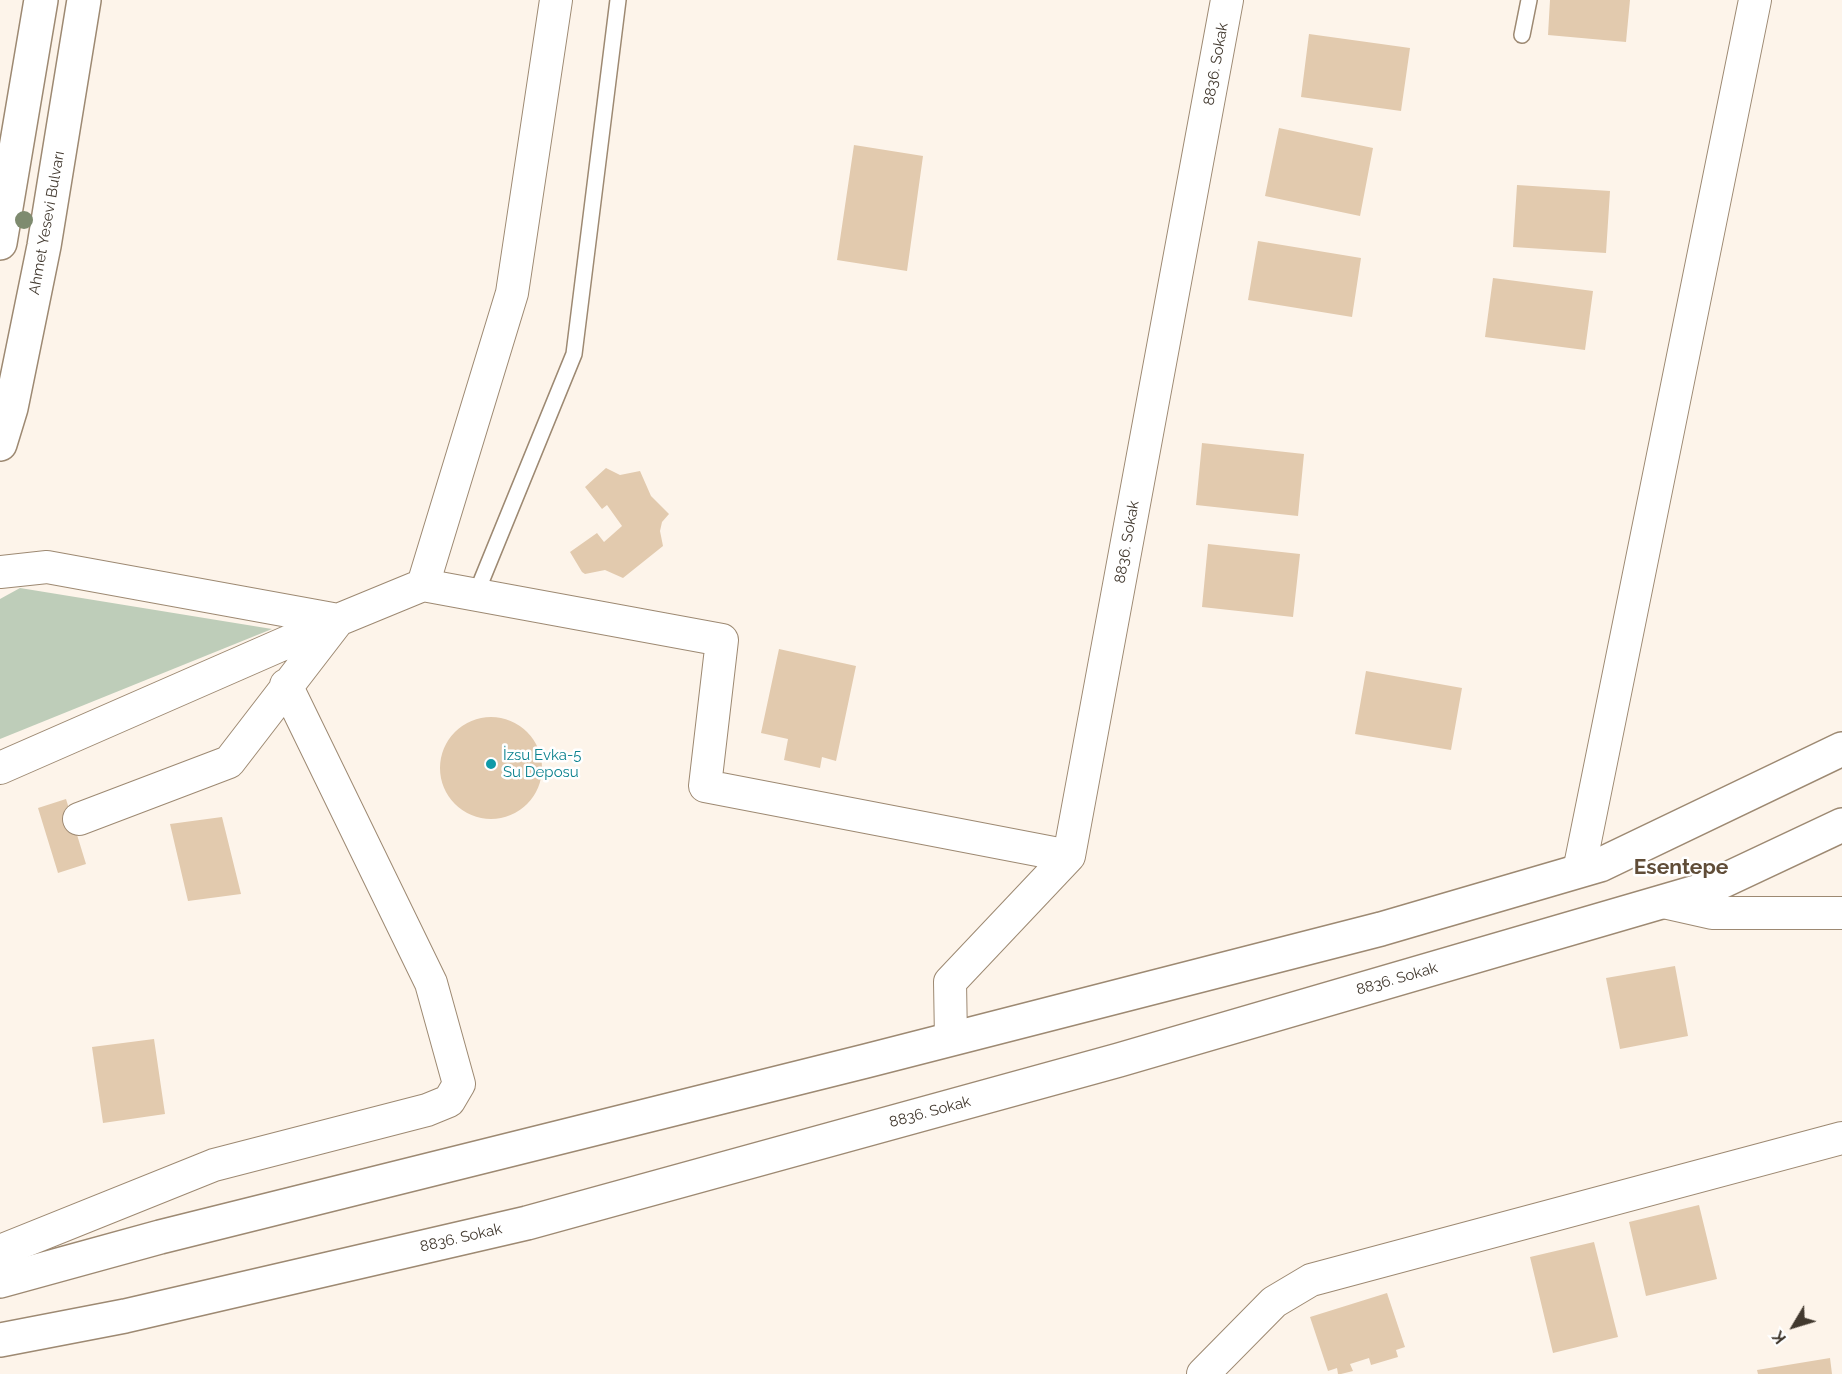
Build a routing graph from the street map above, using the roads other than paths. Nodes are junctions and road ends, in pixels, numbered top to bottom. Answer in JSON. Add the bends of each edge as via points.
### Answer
{"nodes":[{"id":1,"x":40,"y":0,"type":"edge"},
{"id":2,"x":84,"y":0,"type":"edge"},
{"id":3,"x":556,"y":0,"type":"edge"},
{"id":4,"x":618,"y":0,"type":"edge"},
{"id":5,"x":1227,"y":0,"type":"edge"},
{"id":6,"x":1529,"y":0,"type":"edge"},
{"id":7,"x":1755,"y":0,"type":"edge"},
{"id":8,"x":1522,"y":35,"type":"dead end"},
{"id":9,"x":0,"y":243,"type":"edge"},
{"id":10,"x":0,"y":444,"type":"edge"},
{"id":11,"x":0,"y":572,"type":"edge"},
{"id":12,"x":423,"y":585,"type":"junction"},
{"id":13,"x":476,"y":594,"type":"junction"},
{"id":14,"x":338,"y":620,"type":"junction"},
{"id":15,"x":286,"y":686,"type":"junction"},
{"id":16,"x":1842,"y":749,"type":"edge"},
{"id":17,"x":0,"y":768,"type":"edge"},
{"id":18,"x":79,"y":819,"type":"dead end"},
{"id":19,"x":1842,"y":825,"type":"edge"},
{"id":20,"x":1069,"y":856,"type":"junction"},
{"id":21,"x":1579,"y":871,"type":"junction"},
{"id":22,"x":1663,"y":902,"type":"junction"},
{"id":23,"x":1842,"y":913,"type":"edge"},
{"id":24,"x":951,"y":1039,"type":"junction"},
{"id":25,"x":1842,"y":1138,"type":"edge"},
{"id":26,"x":0,"y":1251,"type":"edge"},
{"id":27,"x":0,"y":1281,"type":"edge"},
{"id":28,"x":0,"y":1340,"type":"edge"},
{"id":29,"x":1203,"y":1374,"type":"edge"}],
"edges":[{"from":1,"to":9,"type":"street"},
{"from":2,"to":10,"type":"street","name":"Ahmet Yesevi Bulvarı","via":[[44,246]]},
{"from":3,"to":12,"type":"street","via":[[512,293]]},
{"from":4,"to":13,"type":"lane","via":[[574,354]]},
{"from":5,"to":20,"type":"street","name":"8836. Sokak"},
{"from":6,"to":8,"type":"lane"},
{"from":7,"to":21,"type":"street"},
{"from":11,"to":14,"type":"street","via":[[47,567]]},
{"from":12,"to":13,"type":"street"},
{"from":12,"to":14,"type":"street"},
{"from":13,"to":20,"type":"street","via":[[722,640],[705,786]]},
{"from":14,"to":15,"type":"street"},
{"from":14,"to":17,"type":"street"},
{"from":15,"to":18,"type":"street","via":[[229,762]]},
{"from":15,"to":26,"type":"street","via":[[430,983],[459,1084],[449,1101],[427,1110],[214,1164]]},
{"from":16,"to":21,"type":"street","via":[[1600,865]]},
{"from":19,"to":22,"type":"street","name":"8836. Sokak","via":[[1706,889]]},
{"from":20,"to":24,"type":"street","via":[[950,982]]},
{"from":21,"to":24,"type":"street","via":[[1381,929]]},
{"from":22,"to":23,"type":"street","via":[[1712,913]]},
{"from":22,"to":28,"type":"street","name":"8836. Sokak","via":[[1119,1060],[527,1223],[125,1316]]},
{"from":24,"to":27,"type":"street","via":[[160,1237]]},
{"from":25,"to":29,"type":"street","via":[[1311,1280],[1274,1302]]}]}
